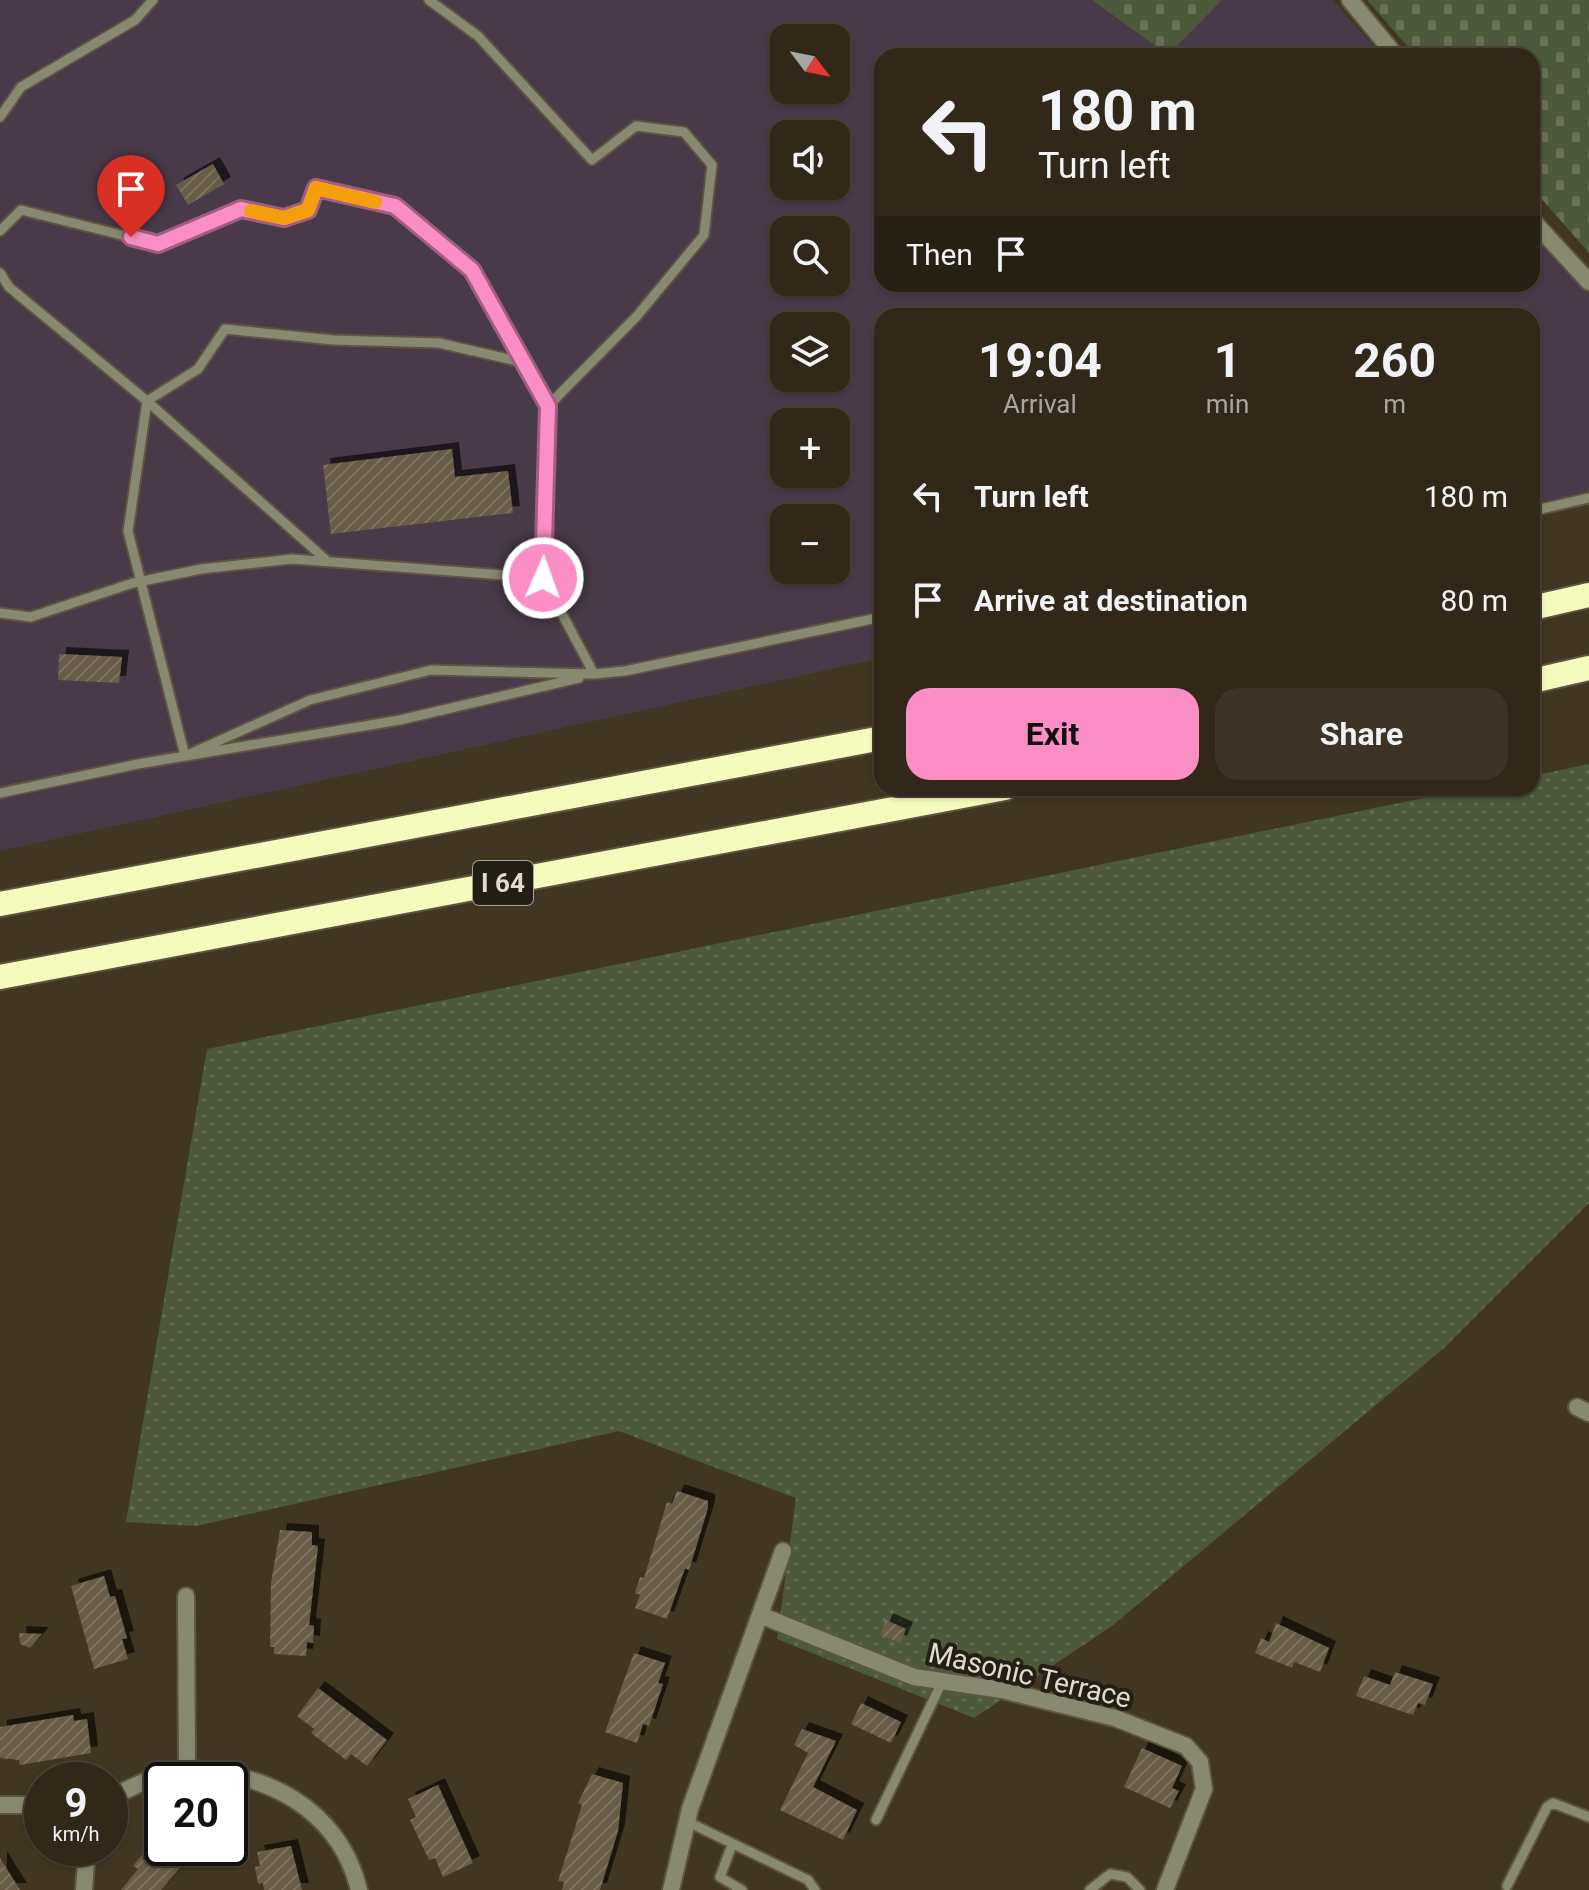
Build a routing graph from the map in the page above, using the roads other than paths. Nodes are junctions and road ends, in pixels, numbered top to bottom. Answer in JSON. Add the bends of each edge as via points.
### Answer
{"nodes":[{"id":1,"x":153,"y":0,"type":"edge"},
{"id":2,"x":429,"y":0,"type":"edge"},
{"id":3,"x":1350,"y":0,"type":"edge"},
{"id":4,"x":1389,"y":48,"type":"edge"},
{"id":5,"x":0,"y":117,"type":"edge"},
{"id":6,"x":1540,"y":229,"type":"edge"},
{"id":7,"x":0,"y":231,"type":"edge"},
{"id":8,"x":0,"y":273,"type":"edge"},
{"id":9,"x":1589,"y":282,"type":"edge"},
{"id":10,"x":521,"y":362,"type":"junction"},
{"id":11,"x":147,"y":401,"type":"junction"},
{"id":12,"x":548,"y":406,"type":"junction"},
{"id":13,"x":1589,"y":498,"type":"edge"},
{"id":14,"x":1540,"y":509,"type":"edge"},
{"id":15,"x":325,"y":559,"type":"junction"},
{"id":16,"x":543,"y":578,"type":"junction"},
{"id":17,"x":141,"y":581,"type":"junction"},
{"id":18,"x":1589,"y":595,"type":"edge"},
{"id":19,"x":1540,"y":606,"type":"edge"},
{"id":20,"x":0,"y":613,"type":"edge"},
{"id":21,"x":874,"y":619,"type":"edge"},
{"id":22,"x":1589,"y":668,"type":"edge"},
{"id":23,"x":594,"y":674,"type":"junction"},
{"id":24,"x":1540,"y":679,"type":"edge"},
{"id":25,"x":874,"y":740,"type":"edge"},
{"id":26,"x":185,"y":756,"type":"junction"},
{"id":27,"x":0,"y":793,"type":"edge"},
{"id":28,"x":962,"y":796,"type":"edge"},
{"id":29,"x":0,"y":904,"type":"edge"},
{"id":30,"x":0,"y":977,"type":"edge"},
{"id":31,"x":783,"y":1551,"type":"dead end"},
{"id":32,"x":186,"y":1596,"type":"dead end"},
{"id":33,"x":760,"y":1615,"type":"junction"},
{"id":34,"x":942,"y":1682,"type":"junction"},
{"id":35,"x":187,"y":1762,"type":"edge"},
{"id":36,"x":248,"y":1777,"type":"edge"},
{"id":37,"x":0,"y":1805,"type":"edge"},
{"id":38,"x":24,"y":1805,"type":"edge"},
{"id":39,"x":1589,"y":1817,"type":"edge"},
{"id":40,"x":876,"y":1820,"type":"dead end"},
{"id":41,"x":686,"y":1821,"type":"junction"},
{"id":42,"x":732,"y":1845,"type":"junction"},
{"id":43,"x":86,"y":1866,"type":"edge"},
{"id":44,"x":1507,"y":1886,"type":"dead end"},
{"id":45,"x":84,"y":1890,"type":"edge"},
{"id":46,"x":359,"y":1890,"type":"edge"},
{"id":47,"x":671,"y":1890,"type":"edge"},
{"id":48,"x":742,"y":1890,"type":"edge"},
{"id":49,"x":815,"y":1890,"type":"edge"},
{"id":50,"x":1090,"y":1890,"type":"edge"},
{"id":51,"x":1140,"y":1890,"type":"edge"},
{"id":52,"x":1165,"y":1890,"type":"edge"}],
"edges":[{"from":1,"to":5,"type":"lane","via":[[135,20],[21,87]]},
{"from":2,"to":12,"type":"lane","via":[[478,36],[592,160],[636,126],[684,132],[712,165],[704,235],[637,316]]},
{"from":3,"to":4,"type":"street"},
{"from":6,"to":9,"type":"street"},
{"from":7,"to":10,"type":"lane","via":[[21,210],[158,244],[241,209],[284,218],[308,210],[316,188],[395,206],[472,270]]},
{"from":8,"to":11,"type":"lane","via":[[9,287]]},
{"from":10,"to":11,"type":"lane","via":[[439,343],[225,329],[198,369]]},
{"from":10,"to":12,"type":"lane"},
{"from":11,"to":15,"type":"lane"},
{"from":11,"to":17,"type":"lane","via":[[128,531]]},
{"from":12,"to":16,"type":"lane"},
{"from":13,"to":14,"type":"lane"},
{"from":15,"to":16,"type":"lane"},
{"from":15,"to":17,"type":"lane","via":[[201,569]]},
{"from":16,"to":23,"type":"lane"},
{"from":17,"to":20,"type":"lane","via":[[31,617]]},
{"from":17,"to":26,"type":"lane"},
{"from":18,"to":19,"type":"highway"},
{"from":21,"to":23,"type":"lane"},
{"from":22,"to":24,"type":"highway"},
{"from":23,"to":26,"type":"lane","via":[[400,720]]},
{"from":23,"to":26,"type":"lane","via":[[431,670],[310,700]]},
{"from":25,"to":29,"type":"highway"},
{"from":26,"to":27,"type":"lane"},
{"from":28,"to":30,"type":"highway","number":"I 64"},
{"from":31,"to":33,"type":"street"},
{"from":32,"to":35,"type":"street"},
{"from":33,"to":34,"type":"street","name":"Masonic Terrace","via":[[914,1677]]},
{"from":33,"to":41,"type":"street"},
{"from":34,"to":40,"type":"lane"},
{"from":34,"to":52,"type":"street","name":"Masonic Terrace","via":[[1002,1690],[1115,1718],[1186,1746],[1200,1762],[1204,1789]]},
{"from":36,"to":46,"type":"street","via":[[306,1807],[338,1843]]},
{"from":37,"to":38,"type":"street"},
{"from":39,"to":44,"type":"lane","via":[[1560,1804],[1547,1807]]},
{"from":41,"to":42,"type":"lane"},
{"from":41,"to":47,"type":"street"},
{"from":42,"to":48,"type":"lane","via":[[720,1877]]},
{"from":42,"to":49,"type":"lane","via":[[808,1880]]},
{"from":43,"to":45,"type":"street"},
{"from":50,"to":51,"type":"lane","via":[[1102,1877],[1119,1874]]}]}
